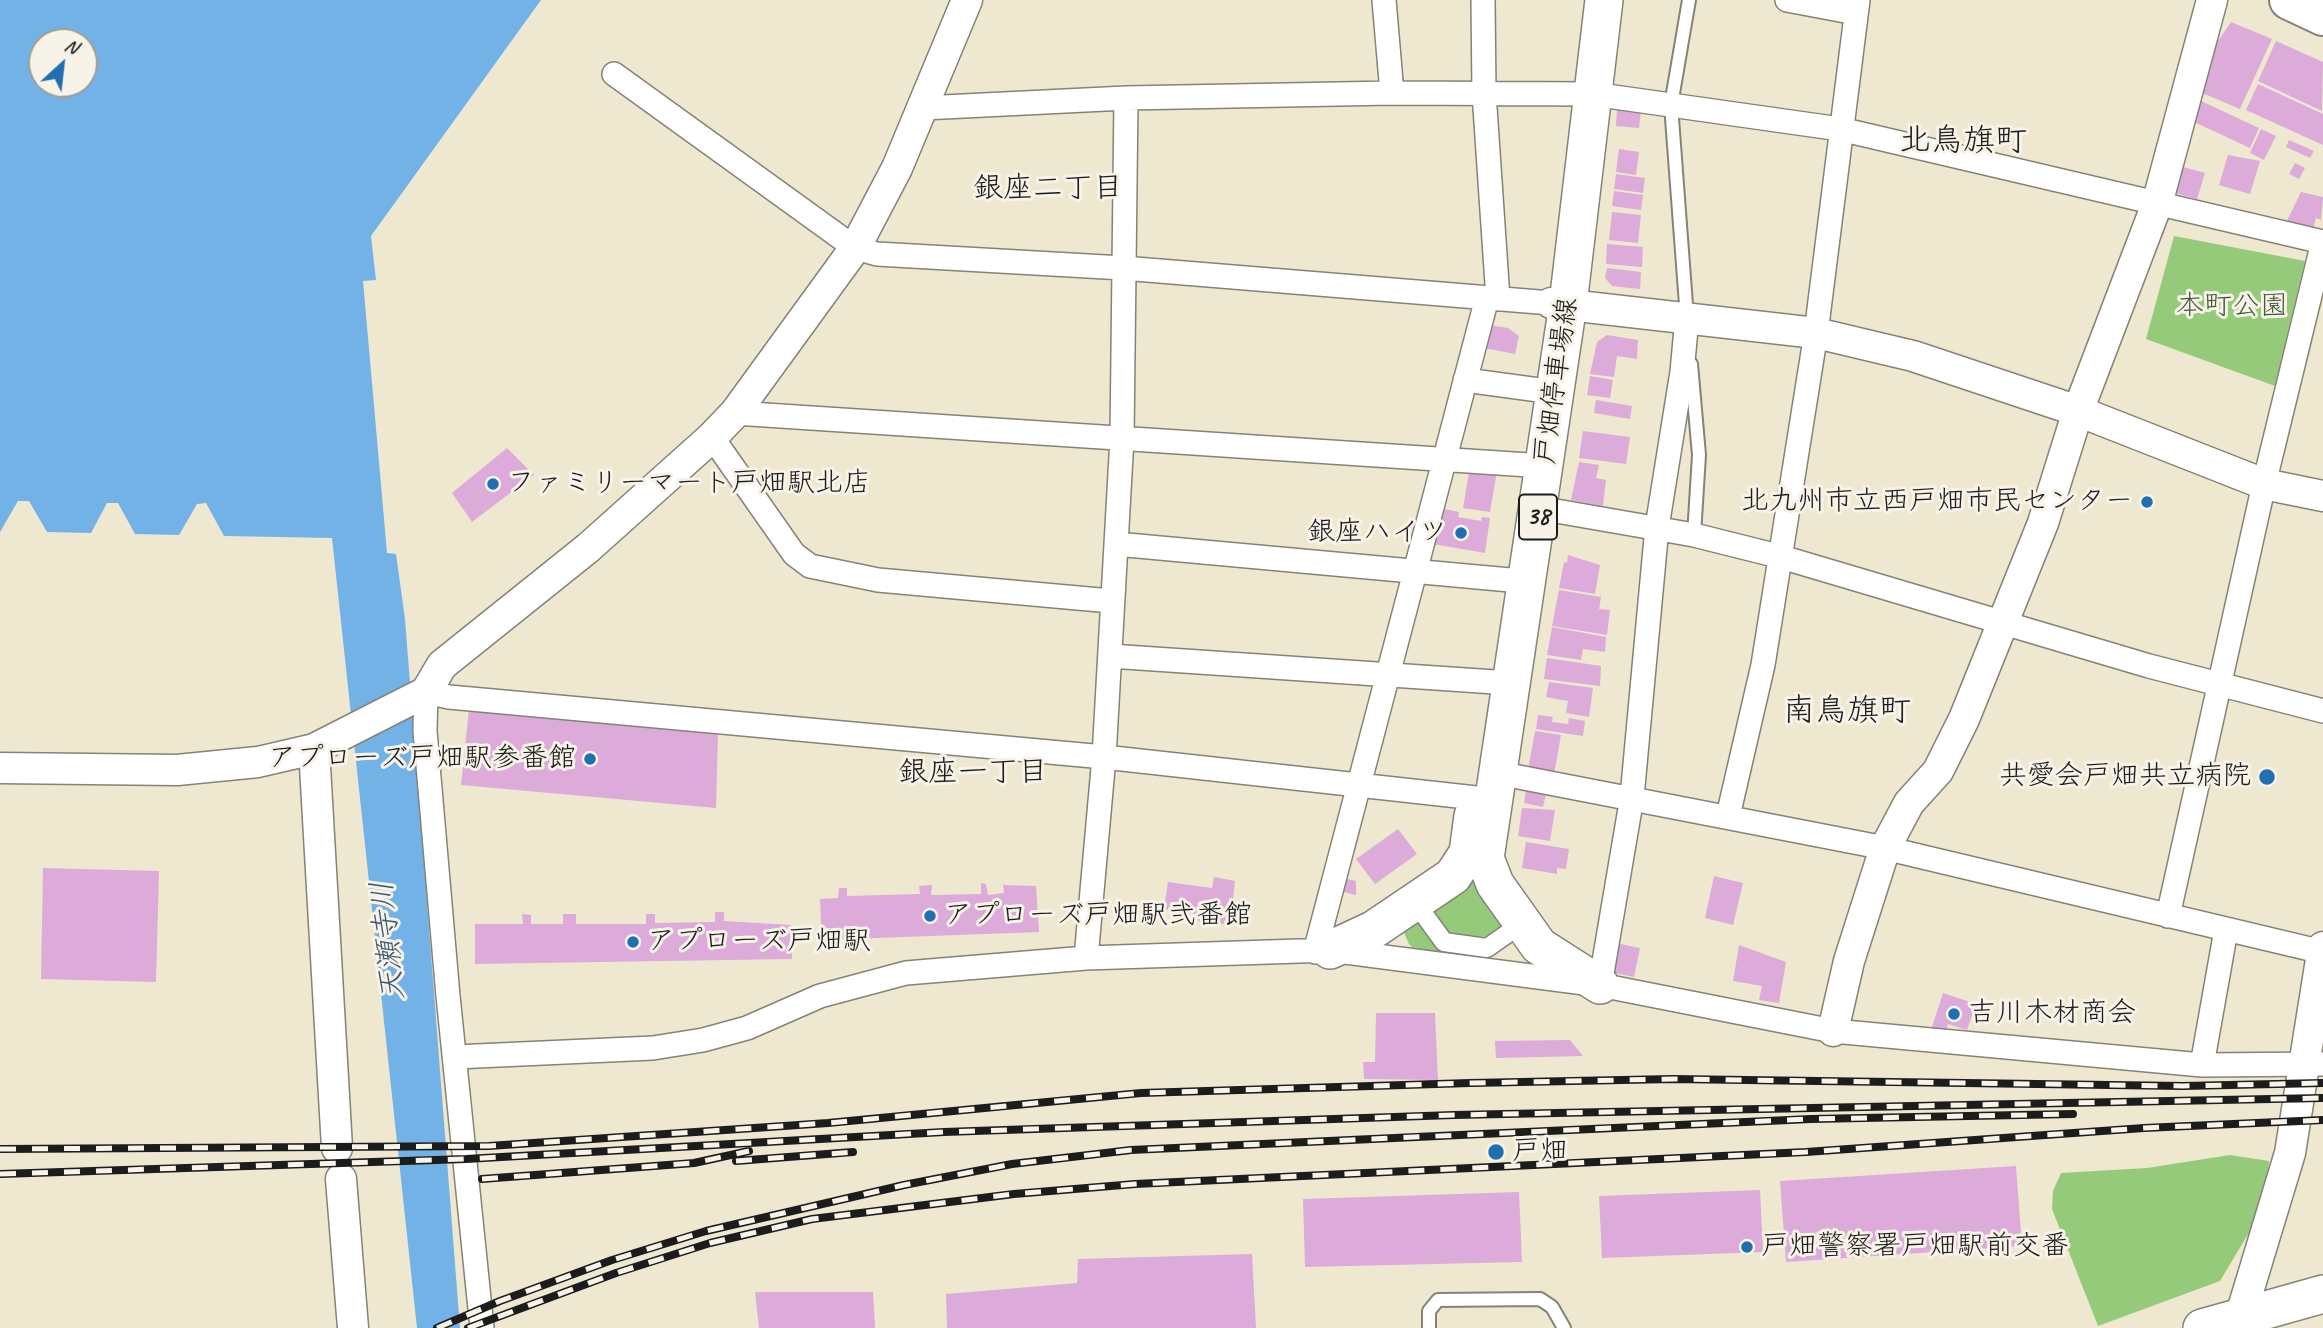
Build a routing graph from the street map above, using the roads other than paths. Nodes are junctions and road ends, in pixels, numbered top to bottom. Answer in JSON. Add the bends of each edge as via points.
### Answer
{"nodes":[{"id":1,"x":967,"y":0,"type":"edge"},
{"id":2,"x":1384,"y":0,"type":"edge"},
{"id":3,"x":1483,"y":0,"type":"edge"},
{"id":4,"x":1587,"y":0,"type":"edge"},
{"id":5,"x":1604,"y":0,"type":"edge"},
{"id":6,"x":1689,"y":0,"type":"edge"},
{"id":7,"x":1787,"y":0,"type":"edge"},
{"id":8,"x":2212,"y":0,"type":"edge"},
{"id":9,"x":2289,"y":0,"type":"edge"},
{"id":10,"x":1857,"y":7,"type":"edge"},
{"id":11,"x":2323,"y":16,"type":"edge"},
{"id":12,"x":614,"y":74,"type":"dead end"},
{"id":13,"x":1392,"y":93,"type":"junction"},
{"id":14,"x":1484,"y":93,"type":"junction"},
{"id":15,"x":1584,"y":94,"type":"junction"},
{"id":16,"x":1126,"y":98,"type":"junction"},
{"id":17,"x":1671,"y":105,"type":"junction"},
{"id":18,"x":923,"y":108,"type":"junction"},
{"id":19,"x":1840,"y":129,"type":"junction"},
{"id":20,"x":2157,"y":204,"type":"junction"},
{"id":21,"x":2323,"y":242,"type":"edge"},
{"id":22,"x":855,"y":248,"type":"junction"},
{"id":23,"x":1123,"y":268,"type":"junction"},
{"id":24,"x":1492,"y":298,"type":"junction"},
{"id":25,"x":1560,"y":303,"type":"junction"},
{"id":26,"x":1687,"y":318,"type":"junction"},
{"id":27,"x":1816,"y":333,"type":"junction"},
{"id":28,"x":1465,"y":380,"type":"junction"},
{"id":29,"x":1539,"y":390,"type":"junction"},
{"id":30,"x":2078,"y":411,"type":"junction"},
{"id":31,"x":735,"y":413,"type":"junction"},
{"id":32,"x":712,"y":437,"type":"junction"},
{"id":33,"x":1122,"y":438,"type":"junction"},
{"id":34,"x":1444,"y":460,"type":"junction"},
{"id":35,"x":1529,"y":465,"type":"junction"},
{"id":36,"x":2264,"y":484,"type":"junction"},
{"id":37,"x":2323,"y":496,"type":"edge"},
{"id":38,"x":1539,"y":508,"type":"junction"},
{"id":39,"x":1657,"y":527,"type":"junction"},
{"id":40,"x":1694,"y":535,"type":"junction"},
{"id":41,"x":1116,"y":544,"type":"junction"},
{"id":42,"x":1778,"y":556,"type":"junction"},
{"id":43,"x":1415,"y":572,"type":"junction"},
{"id":44,"x":1510,"y":580,"type":"junction"},
{"id":45,"x":1111,"y":601,"type":"junction"},
{"id":46,"x":2005,"y":624,"type":"junction"},
{"id":47,"x":1110,"y":656,"type":"junction"},
{"id":48,"x":1387,"y":676,"type":"junction"},
{"id":49,"x":1495,"y":682,"type":"junction"},
{"id":50,"x":2220,"y":684,"type":"junction"},
{"id":51,"x":426,"y":692,"type":"junction"},
{"id":52,"x":2323,"y":711,"type":"edge"},
{"id":53,"x":314,"y":749,"type":"junction"},
{"id":54,"x":1104,"y":757,"type":"junction"},
{"id":55,"x":0,"y":768,"type":"edge"},
{"id":56,"x":1487,"y":786,"type":"junction"},
{"id":57,"x":1359,"y":788,"type":"junction"},
{"id":58,"x":1632,"y":797,"type":"junction"},
{"id":59,"x":1728,"y":816,"type":"junction"},
{"id":60,"x":1885,"y":848,"type":"junction"},
{"id":61,"x":1453,"y":876,"type":"junction"},
{"id":62,"x":1495,"y":884,"type":"junction"},
{"id":63,"x":1420,"y":909,"type":"dead end"},
{"id":64,"x":2168,"y":916,"type":"junction"},
{"id":65,"x":1517,"y":927,"type":"dead end"},
{"id":66,"x":2226,"y":930,"type":"junction"},
{"id":67,"x":2323,"y":950,"type":"edge"},
{"id":68,"x":1322,"y":951,"type":"junction"},
{"id":69,"x":1086,"y":958,"type":"junction"},
{"id":70,"x":1600,"y":985,"type":"junction"},
{"id":71,"x":1833,"y":1031,"type":"junction"},
{"id":72,"x":456,"y":1058,"type":"junction"},
{"id":73,"x":2315,"y":1064,"type":"edge"},
{"id":74,"x":2202,"y":1065,"type":"junction"},
{"id":75,"x":337,"y":1148,"type":"dead end"},
{"id":76,"x":341,"y":1179,"type":"dead end"},
{"id":77,"x":2323,"y":1294,"type":"edge"},
{"id":78,"x":2240,"y":1318,"type":"junction"},
{"id":79,"x":2323,"y":1320,"type":"edge"},
{"id":80,"x":353,"y":1328,"type":"edge"},
{"id":81,"x":482,"y":1328,"type":"edge"},
{"id":82,"x":1429,"y":1328,"type":"edge"},
{"id":83,"x":1564,"y":1328,"type":"edge"},
{"id":84,"x":2202,"y":1328,"type":"edge"},
{"id":85,"x":2296,"y":1328,"type":"edge"}],
"edges":[{"from":1,"to":18,"type":"street"},
{"from":2,"to":13,"type":"street"},
{"from":3,"to":14,"type":"street"},
{"from":4,"to":15,"type":"main road","name":"戸畑停車場線","number":"38"},
{"from":5,"to":15,"type":"main road","name":"戸畑停車場線","number":"38"},
{"from":6,"to":17,"type":"lane"},
{"from":7,"to":10,"type":"street"},
{"from":8,"to":20,"type":"street"},
{"from":9,"to":11,"type":"highway"},
{"from":10,"to":19,"type":"street"},
{"from":12,"to":22,"type":"street"},
{"from":13,"to":14,"type":"street"},
{"from":13,"to":16,"type":"street"},
{"from":14,"to":15,"type":"street"},
{"from":14,"to":24,"type":"street"},
{"from":15,"to":17,"type":"street"},
{"from":15,"to":25,"type":"main road","name":"戸畑停車場線","number":"38"},
{"from":16,"to":18,"type":"street"},
{"from":16,"to":23,"type":"street"},
{"from":17,"to":19,"type":"street"},
{"from":17,"to":26,"type":"lane"},
{"from":18,"to":22,"type":"street"},
{"from":19,"to":20,"type":"street"},
{"from":19,"to":27,"type":"street"},
{"from":20,"to":21,"type":"street"},
{"from":20,"to":30,"type":"street"},
{"from":21,"to":36,"type":"street"},
{"from":22,"to":23,"type":"street","via":[[877,254]]},
{"from":22,"to":31,"type":"street"},
{"from":23,"to":24,"type":"street"},
{"from":23,"to":33,"type":"street"},
{"from":24,"to":25,"type":"street"},
{"from":24,"to":28,"type":"street"},
{"from":25,"to":26,"type":"street"},
{"from":25,"to":29,"type":"main road","name":"戸畑停車場線","number":"38"},
{"from":25,"to":38,"type":"main road","name":"戸畑停車場線","number":"38"},
{"from":26,"to":27,"type":"street"},
{"from":26,"to":39,"type":"street"},
{"from":26,"to":40,"type":"lane","via":[[1699,455]]},
{"from":27,"to":30,"type":"street","via":[[1913,356]]},
{"from":27,"to":42,"type":"street"},
{"from":28,"to":29,"type":"street"},
{"from":28,"to":34,"type":"street"},
{"from":29,"to":35,"type":"main road","name":"戸畑停車場線","number":"38"},
{"from":30,"to":36,"type":"street"},
{"from":30,"to":46,"type":"street"},
{"from":31,"to":32,"type":"street"},
{"from":31,"to":33,"type":"street"},
{"from":32,"to":45,"type":"street","via":[[794,554],[810,566],[878,580]]},
{"from":32,"to":51,"type":"street","via":[[588,548],[442,666]]},
{"from":33,"to":34,"type":"street"},
{"from":33,"to":41,"type":"street"},
{"from":34,"to":35,"type":"street"},
{"from":34,"to":43,"type":"street"},
{"from":35,"to":44,"type":"main road","name":"戸畑停車場線","number":"38"},
{"from":36,"to":37,"type":"street"},
{"from":36,"to":50,"type":"street"},
{"from":38,"to":39,"type":"street"},
{"from":38,"to":56,"type":"main road","name":"戸畑停車場線","number":"38"},
{"from":39,"to":40,"type":"street"},
{"from":39,"to":58,"type":"street"},
{"from":40,"to":42,"type":"street"},
{"from":41,"to":43,"type":"street"},
{"from":41,"to":45,"type":"street"},
{"from":42,"to":46,"type":"street"},
{"from":42,"to":59,"type":"street","via":[[1763,664]]},
{"from":43,"to":44,"type":"street"},
{"from":43,"to":48,"type":"street"},
{"from":44,"to":49,"type":"main road","name":"戸畑停車場線","number":"38"},
{"from":45,"to":47,"type":"street"},
{"from":46,"to":50,"type":"street"},
{"from":46,"to":60,"type":"street","via":[[1938,771],[1909,803]]},
{"from":47,"to":48,"type":"street"},
{"from":47,"to":54,"type":"street"},
{"from":48,"to":49,"type":"street"},
{"from":48,"to":57,"type":"street"},
{"from":49,"to":56,"type":"main road","name":"戸畑停車場線","number":"38"},
{"from":50,"to":52,"type":"street"},
{"from":50,"to":64,"type":"street"},
{"from":51,"to":53,"type":"street"},
{"from":51,"to":54,"type":"street"},
{"from":51,"to":72,"type":"street","via":[[425,731]]},
{"from":53,"to":55,"type":"street","via":[[258,762],[177,771]]},
{"from":53,"to":75,"type":"street"},
{"from":54,"to":57,"type":"street"},
{"from":54,"to":69,"type":"street"},
{"from":56,"to":57,"type":"street"},
{"from":56,"to":58,"type":"street"},
{"from":56,"to":61,"type":"main road","name":"戸畑停車場線","number":"38","via":[[1468,853]]},
{"from":56,"to":62,"type":"main road","name":"戸畑停車場線","number":"38","via":[[1485,858]]},
{"from":57,"to":68,"type":"street"},
{"from":58,"to":59,"type":"street"},
{"from":58,"to":70,"type":"street"},
{"from":59,"to":60,"type":"street"},
{"from":60,"to":64,"type":"street"},
{"from":60,"to":71,"type":"street","via":[[1849,961]]},
{"from":61,"to":62,"type":"main road","via":[[1474,873]]},
{"from":61,"to":68,"type":"main road","name":"戸畑停車場線","number":"38","via":[[1373,930]]},
{"from":62,"to":70,"type":"main road","name":"戸畑停車場線","number":"38","via":[[1539,947]]},
{"from":63,"to":65,"type":"street","via":[[1444,942],[1461,952],[1487,948]]},
{"from":64,"to":66,"type":"street"},
{"from":66,"to":67,"type":"street"},
{"from":66,"to":74,"type":"street"},
{"from":67,"to":73,"type":"street"},
{"from":68,"to":69,"type":"street"},
{"from":68,"to":70,"type":"street"},
{"from":69,"to":72,"type":"street","via":[[906,973],[820,996],[747,1028],[653,1048]]},
{"from":70,"to":71,"type":"street"},
{"from":71,"to":74,"type":"street"},
{"from":72,"to":81,"type":"street"},
{"from":73,"to":74,"type":"street"},
{"from":73,"to":78,"type":"street"},
{"from":76,"to":80,"type":"street"},
{"from":77,"to":78,"type":"main road"},
{"from":78,"to":84,"type":"main road"},
{"from":79,"to":85,"type":"main road"},
{"from":82,"to":83,"type":"lane","via":[[1429,1311],[1438,1300],[1540,1299],[1552,1307]]}]}
